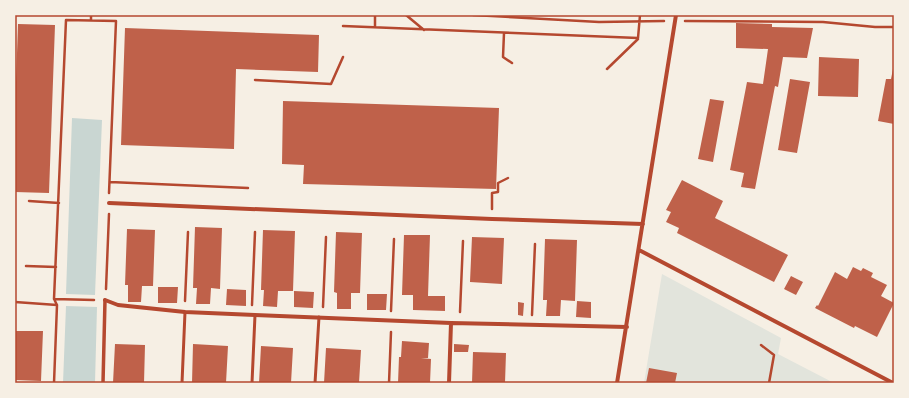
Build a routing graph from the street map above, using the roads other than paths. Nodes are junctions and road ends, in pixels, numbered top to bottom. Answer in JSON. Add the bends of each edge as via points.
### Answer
{"nodes":[{"id":1,"x":676,"y":15,"type":"edge"},
{"id":2,"x":109,"y":203,"type":"road end"},
{"id":3,"x":643,"y":224,"type":"junction"},
{"id":4,"x":639,"y":250,"type":"junction"},
{"id":5,"x":105,"y":300,"type":"joint"},
{"id":6,"x":184,"y":312,"type":"junction"},
{"id":7,"x":253,"y":315,"type":"junction"},
{"id":8,"x":321,"y":317,"type":"junction"},
{"id":9,"x":451,"y":323,"type":"junction"},
{"id":10,"x":627,"y":327,"type":"junction"},
{"id":11,"x":103,"y":383,"type":"edge"},
{"id":12,"x":182,"y":383,"type":"edge"},
{"id":13,"x":252,"y":383,"type":"edge"},
{"id":14,"x":315,"y":383,"type":"edge"},
{"id":15,"x":448,"y":383,"type":"edge"},
{"id":16,"x":617,"y":383,"type":"edge"},
{"id":17,"x":893,"y":383,"type":"edge"}],
"edges":[{"from":1,"to":3,"type":"street"},
{"from":2,"to":3,"type":"street"},
{"from":3,"to":4,"type":"street"},
{"from":4,"to":10,"type":"street"},
{"from":4,"to":17,"type":"street"},
{"from":5,"to":6,"type":"street","via":[[118,305]]},
{"from":5,"to":11,"type":"street"},
{"from":6,"to":7,"type":"street"},
{"from":6,"to":12,"type":"lane"},
{"from":7,"to":8,"type":"street"},
{"from":7,"to":13,"type":"lane"},
{"from":8,"to":9,"type":"street"},
{"from":8,"to":14,"type":"lane"},
{"from":9,"to":10,"type":"street"},
{"from":9,"to":15,"type":"street"},
{"from":10,"to":16,"type":"street"}]}
